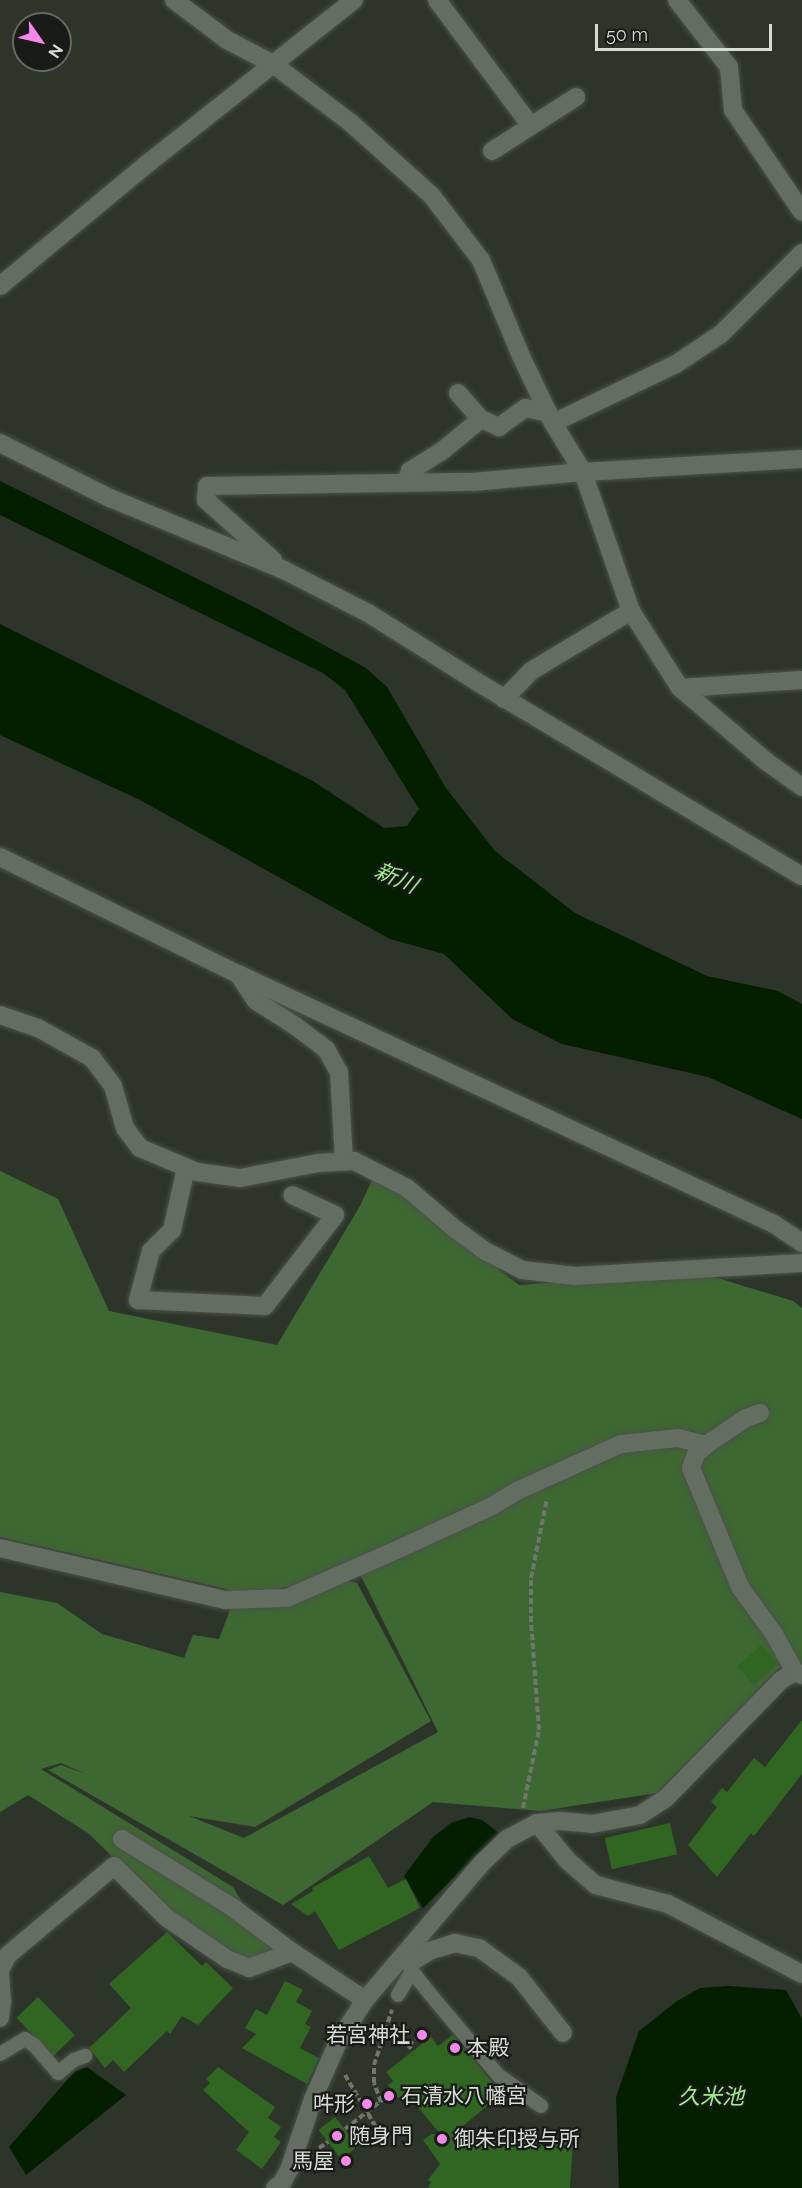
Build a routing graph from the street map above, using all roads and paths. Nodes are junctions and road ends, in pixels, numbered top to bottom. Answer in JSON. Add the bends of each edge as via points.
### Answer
{"nodes":[{"id":1,"x":174,"y":0,"type":"edge"},
{"id":2,"x":354,"y":0,"type":"edge"},
{"id":3,"x":437,"y":0,"type":"edge"},
{"id":4,"x":677,"y":0,"type":"edge"},
{"id":5,"x":273,"y":64,"type":"junction"},
{"id":6,"x":576,"y":97,"type":"dead end"},
{"id":7,"x":531,"y":126,"type":"junction"},
{"id":8,"x":492,"y":151,"type":"dead end"},
{"id":9,"x":802,"y":212,"type":"edge"},
{"id":10,"x":802,"y":253,"type":"edge"},
{"id":11,"x":0,"y":286,"type":"edge"},
{"id":12,"x":458,"y":393,"type":"dead end"},
{"id":13,"x":550,"y":418,"type":"junction"},
{"id":14,"x":481,"y":419,"type":"junction"},
{"id":15,"x":4,"y":444,"type":"edge"},
{"id":16,"x":802,"y":459,"type":"edge"},
{"id":17,"x":583,"y":472,"type":"junction"},
{"id":18,"x":406,"y":483,"type":"junction"},
{"id":19,"x":284,"y":570,"type":"junction"},
{"id":20,"x":631,"y":610,"type":"junction"},
{"id":21,"x":802,"y":680,"type":"edge"},
{"id":22,"x":680,"y":688,"type":"junction"},
{"id":23,"x":504,"y":699,"type":"junction"},
{"id":24,"x":802,"y":787,"type":"edge"},
{"id":25,"x":0,"y":857,"type":"edge"},
{"id":26,"x":802,"y":876,"type":"edge"},
{"id":27,"x":238,"y":974,"type":"junction"},
{"id":28,"x":0,"y":1015,"type":"edge"},
{"id":29,"x":344,"y":1161,"type":"junction"},
{"id":30,"x":186,"y":1168,"type":"junction"},
{"id":31,"x":292,"y":1195,"type":"dead end"},
{"id":32,"x":802,"y":1243,"type":"edge"},
{"id":33,"x":802,"y":1263,"type":"edge"},
{"id":34,"x":760,"y":1413,"type":"dead end"},
{"id":35,"x":706,"y":1445,"type":"junction"},
{"id":36,"x":553,"y":1475,"type":"junction"},
{"id":37,"x":0,"y":1548,"type":"edge"},
{"id":38,"x":798,"y":1673,"type":"edge"},
{"id":39,"x":524,"y":1804,"type":"dead end"},
{"id":40,"x":537,"y":1822,"type":"junction"},
{"id":41,"x":122,"y":1839,"type":"dead end"},
{"id":42,"x":292,"y":1952,"type":"junction"},
{"id":43,"x":409,"y":1961,"type":"junction"},
{"id":44,"x":802,"y":1974,"type":"edge"},
{"id":45,"x":398,"y":1995,"type":"joint"},
{"id":46,"x":365,"y":2000,"type":"junction"},
{"id":47,"x":0,"y":2018,"type":"edge"},
{"id":48,"x":406,"y":2026,"type":"dead end"},
{"id":49,"x":398,"y":2031,"type":"junction"},
{"id":50,"x":563,"y":2032,"type":"dead end"},
{"id":51,"x":417,"y":2039,"type":"dead end"},
{"id":52,"x":381,"y":2041,"type":"junction"},
{"id":53,"x":0,"y":2054,"type":"edge"},
{"id":54,"x":333,"y":2054,"type":"junction"},
{"id":55,"x":85,"y":2056,"type":"dead end"},
{"id":56,"x":385,"y":2098,"type":"dead end"},
{"id":57,"x":381,"y":2102,"type":"junction"},
{"id":58,"x":540,"y":2106,"type":"dead end"},
{"id":59,"x":367,"y":2113,"type":"junction"},
{"id":60,"x":345,"y":2129,"type":"dead end"},
{"id":61,"x":384,"y":2139,"type":"dead end"},
{"id":62,"x":275,"y":2188,"type":"edge"}],
"edges":[{"from":1,"to":5,"type":"street","via":[[227,40]]},
{"from":2,"to":5,"type":"street"},
{"from":3,"to":7,"type":"street"},
{"from":4,"to":9,"type":"street","via":[[729,67],[733,110]]},
{"from":5,"to":11,"type":"street"},
{"from":5,"to":13,"type":"street","via":[[351,123],[432,196],[481,260]]},
{"from":6,"to":7,"type":"street"},
{"from":7,"to":8,"type":"street"},
{"from":10,"to":13,"type":"street","via":[[721,334],[676,364]]},
{"from":12,"to":14,"type":"street"},
{"from":13,"to":14,"type":"street","via":[[525,408],[500,427]]},
{"from":13,"to":17,"type":"street"},
{"from":14,"to":18,"type":"street","via":[[410,471]]},
{"from":15,"to":19,"type":"street","via":[[110,498]]},
{"from":16,"to":17,"type":"street"},
{"from":17,"to":18,"type":"street","via":[[473,482]]},
{"from":17,"to":20,"type":"street"},
{"from":18,"to":19,"type":"street","via":[[207,486],[206,500]]},
{"from":19,"to":23,"type":"street","via":[[368,613]]},
{"from":20,"to":22,"type":"street"},
{"from":20,"to":23,"type":"street","via":[[531,671]]},
{"from":21,"to":22,"type":"street"},
{"from":22,"to":24,"type":"street"},
{"from":23,"to":26,"type":"street"},
{"from":25,"to":27,"type":"street"},
{"from":27,"to":29,"type":"street","via":[[256,1001],[326,1049],[339,1072]]},
{"from":27,"to":32,"type":"street","via":[[774,1224]]},
{"from":28,"to":30,"type":"street","via":[[38,1028],[92,1058],[113,1086],[125,1128],[140,1148]]},
{"from":29,"to":30,"type":"street","via":[[240,1178]]},
{"from":29,"to":33,"type":"street","via":[[354,1161],[407,1188],[487,1252],[522,1270],[575,1276]]},
{"from":30,"to":31,"type":"street","via":[[172,1230],[151,1251],[138,1300],[265,1306],[335,1215]]},
{"from":34,"to":35,"type":"street"},
{"from":35,"to":36,"type":"street","via":[[678,1438],[621,1444]]},
{"from":35,"to":38,"type":"street","via":[[696,1454],[691,1468],[740,1587]]},
{"from":36,"to":37,"type":"street","via":[[448,1527],[287,1598],[225,1600]]},
{"from":36,"to":39,"type":"path","via":[[531,1578],[539,1730]]},
{"from":38,"to":40,"type":"street","via":[[781,1680],[665,1799],[640,1815],[591,1824]]},
{"from":40,"to":43,"type":"street","via":[[507,1839],[482,1863]]},
{"from":40,"to":44,"type":"street","via":[[568,1861],[596,1885],[668,1904]]},
{"from":41,"to":42,"type":"street","via":[[232,1907]]},
{"from":42,"to":46,"type":"street"},
{"from":42,"to":47,"type":"street","via":[[249,1968],[227,1959],[167,1918],[114,1866],[8,1955],[0,1970]]},
{"from":43,"to":45,"type":"lane"},
{"from":43,"to":46,"type":"street"},
{"from":43,"to":50,"type":"street","via":[[455,1943],[479,1948],[519,1977]]},
{"from":43,"to":58,"type":"lane","via":[[498,2075]]},
{"from":45,"to":52,"type":"path"},
{"from":46,"to":54,"type":"street"},
{"from":48,"to":49,"type":"path"},
{"from":49,"to":51,"type":"path","via":[[410,2047]]},
{"from":49,"to":52,"type":"path"},
{"from":52,"to":57,"type":"path","via":[[374,2065],[374,2083]]},
{"from":53,"to":55,"type":"lane","via":[[25,2039],[58,2073]]},
{"from":54,"to":59,"type":"path"},
{"from":54,"to":62,"type":"street","via":[[313,2098],[289,2170]]},
{"from":56,"to":57,"type":"path"},
{"from":57,"to":59,"type":"path"},
{"from":59,"to":60,"type":"path"},
{"from":59,"to":61,"type":"path"}]}
